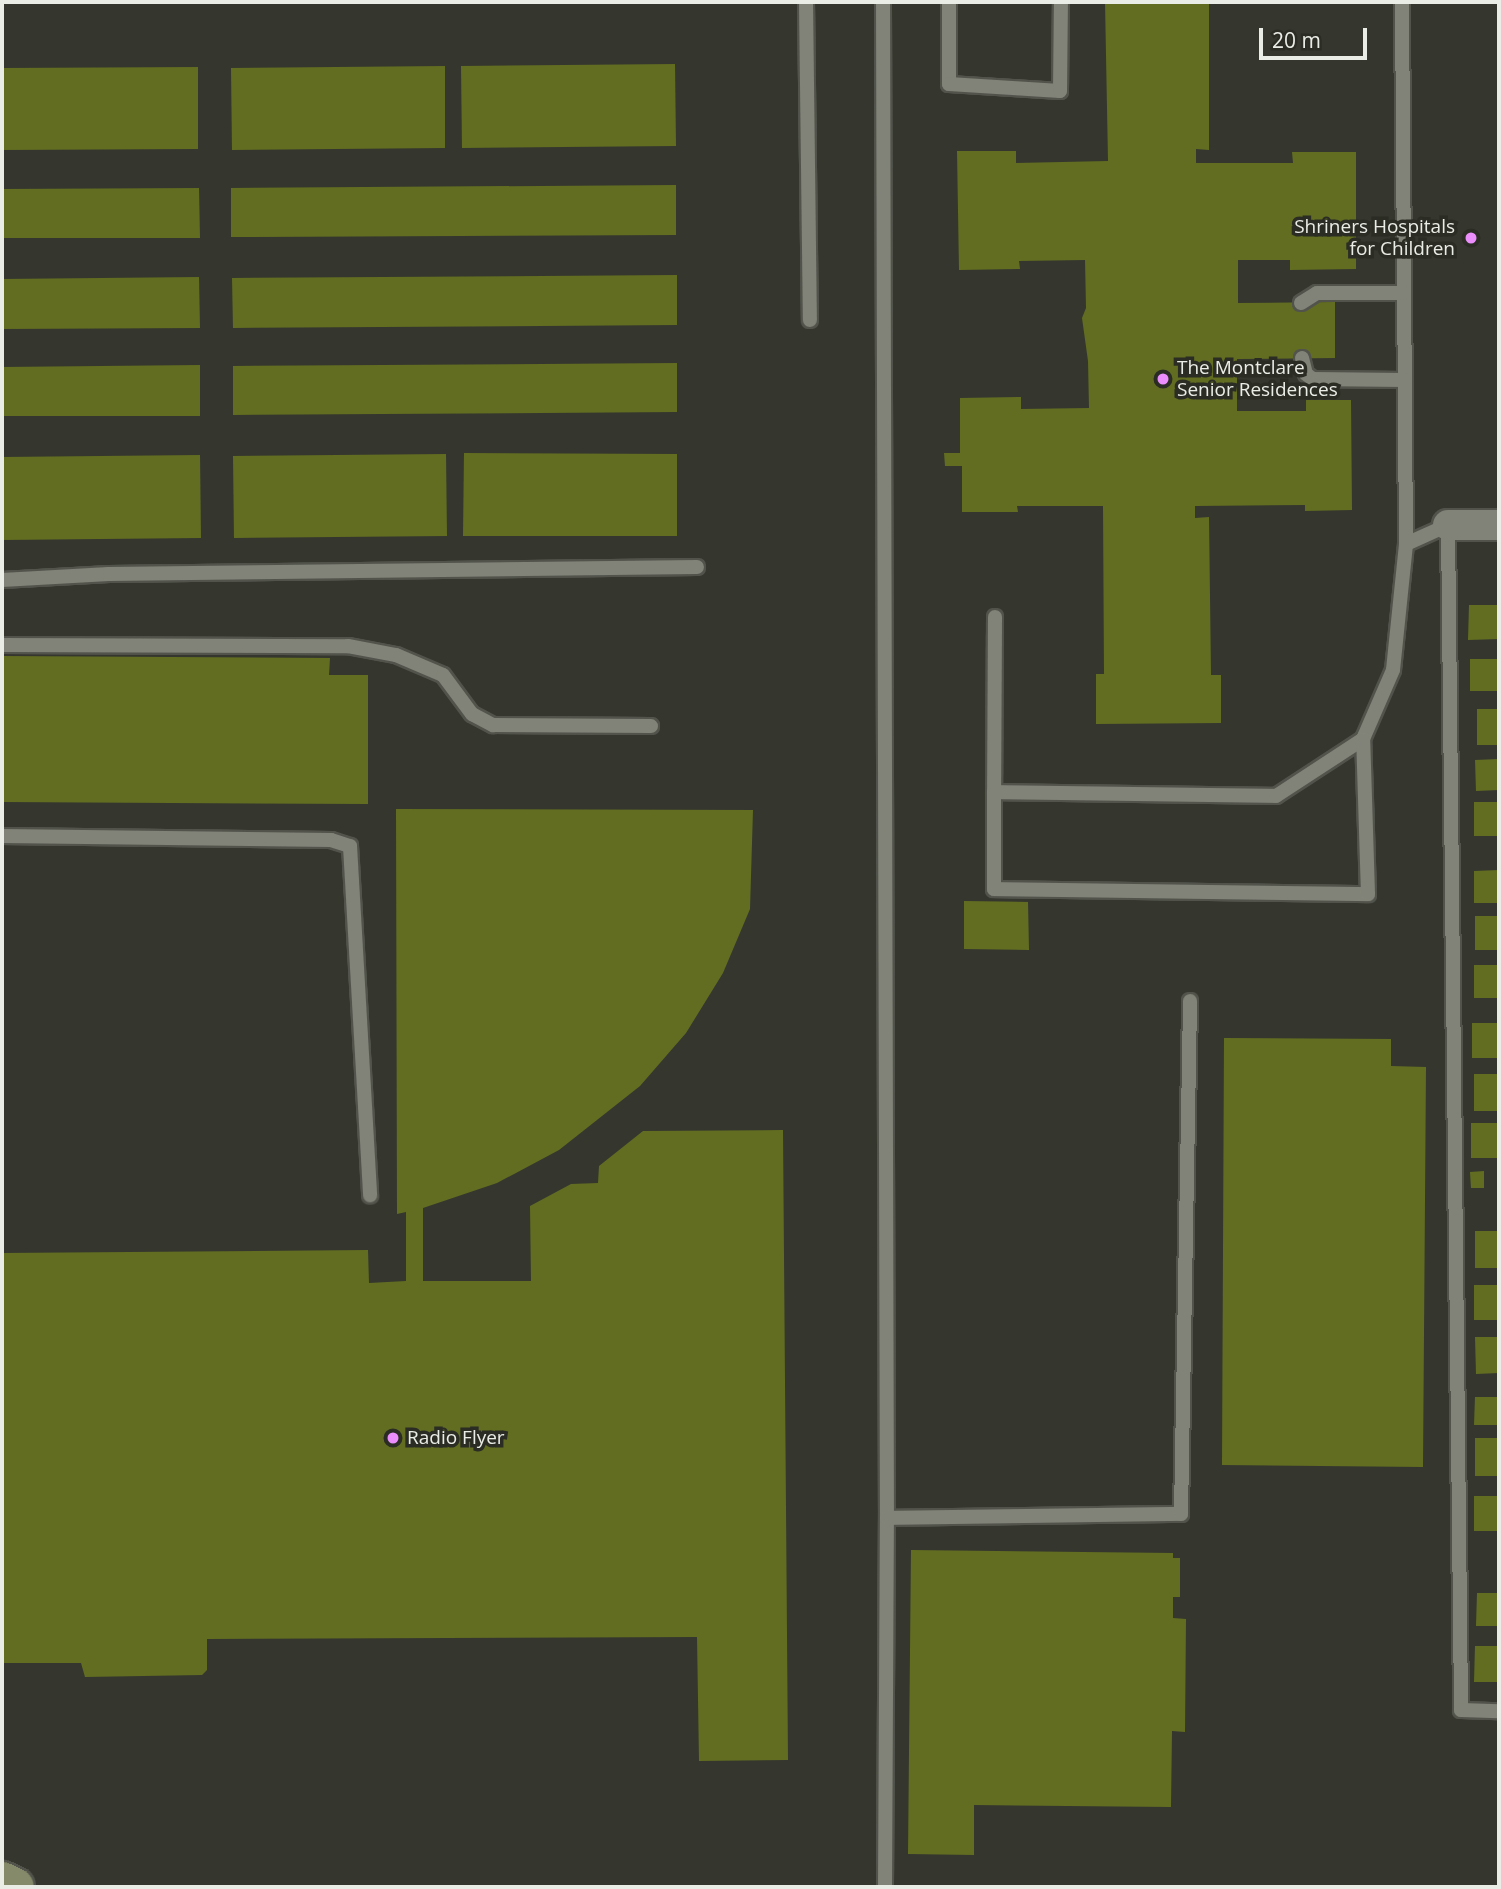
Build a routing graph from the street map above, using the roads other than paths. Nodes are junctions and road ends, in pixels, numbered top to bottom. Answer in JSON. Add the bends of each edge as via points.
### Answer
{"nodes":[{"id":1,"x":806,"y":2,"type":"edge"},
{"id":2,"x":883,"y":2,"type":"edge"},
{"id":3,"x":949,"y":2,"type":"edge"},
{"id":4,"x":1061,"y":2,"type":"edge"},
{"id":5,"x":1402,"y":2,"type":"edge"},
{"id":6,"x":1403,"y":293,"type":"junction"},
{"id":7,"x":1301,"y":303,"type":"dead end"},
{"id":8,"x":810,"y":320,"type":"dead end"},
{"id":9,"x":1302,"y":358,"type":"dead end"},
{"id":10,"x":1404,"y":380,"type":"junction"},
{"id":11,"x":1448,"y":525,"type":"junction"},
{"id":12,"x":1499,"y":525,"type":"edge"},
{"id":13,"x":1406,"y":544,"type":"junction"},
{"id":14,"x":697,"y":567,"type":"dead end"},
{"id":15,"x":2,"y":580,"type":"edge"},
{"id":16,"x":995,"y":617,"type":"dead end"},
{"id":17,"x":2,"y":645,"type":"edge"},
{"id":18,"x":651,"y":726,"type":"dead end"},
{"id":19,"x":1363,"y":739,"type":"junction"},
{"id":20,"x":995,"y":792,"type":"junction"},
{"id":21,"x":2,"y":836,"type":"edge"},
{"id":22,"x":1190,"y":1001,"type":"dead end"},
{"id":23,"x":370,"y":1195,"type":"dead end"},
{"id":24,"x":887,"y":1518,"type":"junction"},
{"id":25,"x":1499,"y":1711,"type":"edge"},
{"id":26,"x":2,"y":1881,"type":"edge"},
{"id":27,"x":15,"y":1887,"type":"edge"},
{"id":28,"x":885,"y":1887,"type":"edge"}],
"edges":[{"from":1,"to":8,"type":"lane"},
{"from":2,"to":24,"type":"lane"},
{"from":3,"to":4,"type":"lane","via":[[949,84],[1060,91]]},
{"from":5,"to":6,"type":"lane"},
{"from":6,"to":7,"type":"lane","via":[[1317,293]]},
{"from":6,"to":10,"type":"lane"},
{"from":9,"to":10,"type":"lane","via":[[1306,374],[1313,379]]},
{"from":10,"to":13,"type":"lane"},
{"from":11,"to":12,"type":"street"},
{"from":11,"to":13,"type":"lane"},
{"from":11,"to":25,"type":"lane","via":[[1461,1710]]},
{"from":13,"to":19,"type":"lane","via":[[1393,670]]},
{"from":14,"to":15,"type":"lane","via":[[109,574]]},
{"from":16,"to":20,"type":"lane"},
{"from":17,"to":18,"type":"lane","via":[[348,646],[396,655],[443,675],[472,714],[494,725]]},
{"from":19,"to":20,"type":"lane","via":[[1276,796]]},
{"from":19,"to":20,"type":"lane","via":[[1368,894],[994,889]]},
{"from":21,"to":23,"type":"lane","via":[[331,840],[350,846]]},
{"from":22,"to":24,"type":"lane","via":[[1181,1514]]},
{"from":24,"to":28,"type":"lane"},
{"from":26,"to":27,"type":"main road"}]}
